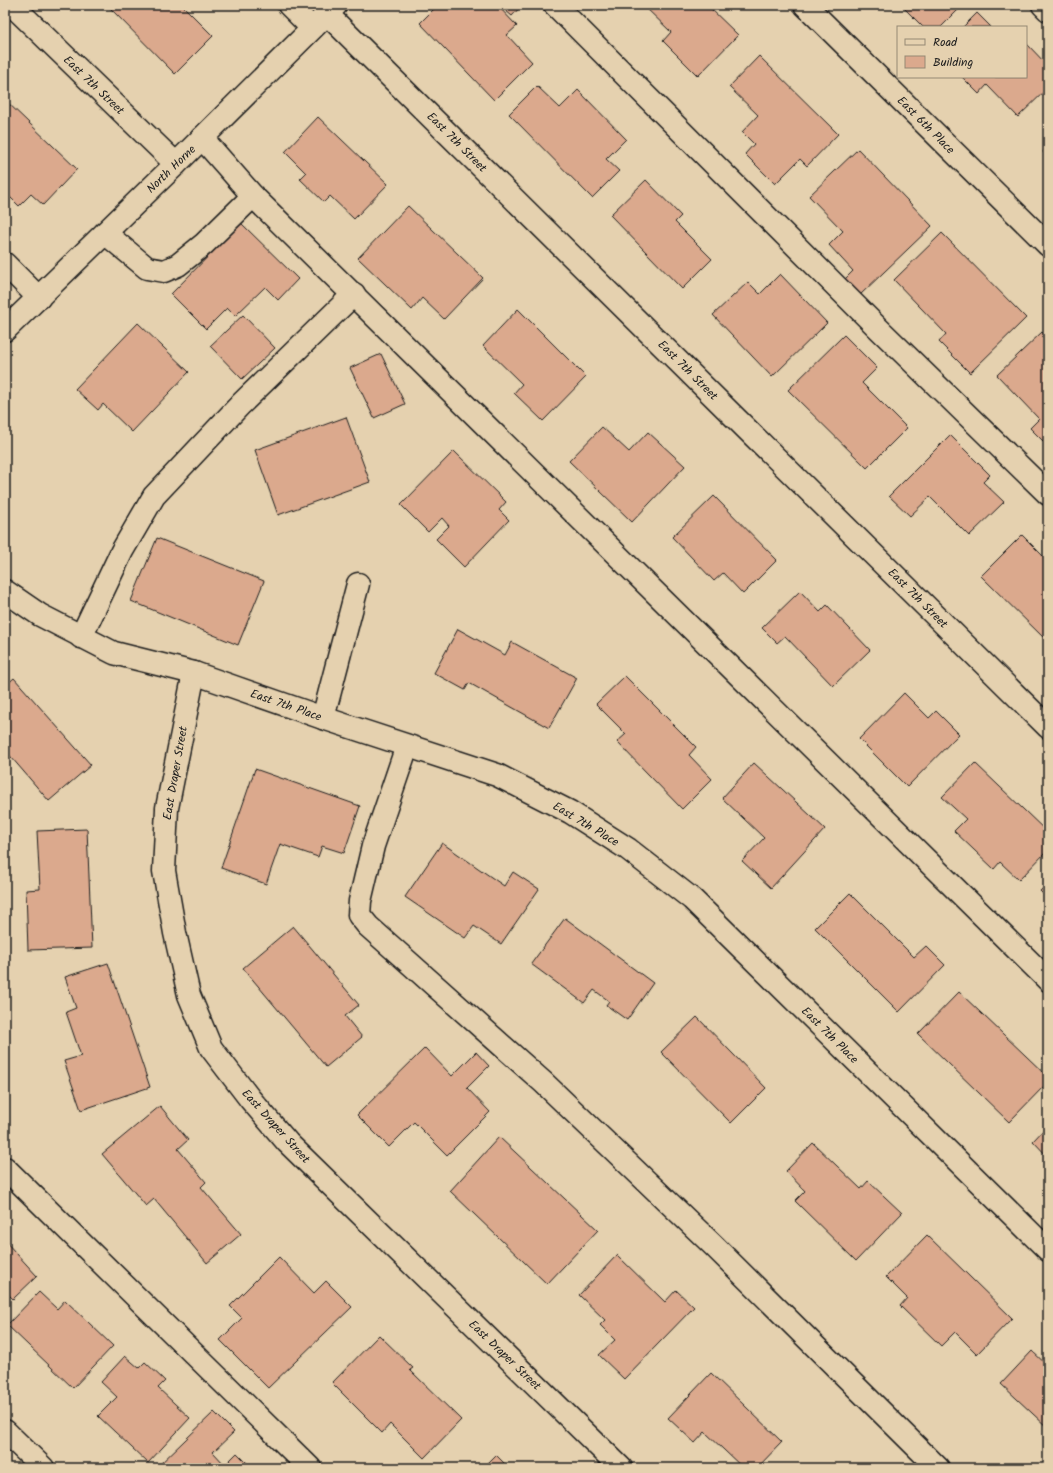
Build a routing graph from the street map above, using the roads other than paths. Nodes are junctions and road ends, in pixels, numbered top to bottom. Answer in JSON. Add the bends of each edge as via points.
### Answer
{"nodes":[{"id":1,"x":12,"y":5,"type":"edge"},
{"id":2,"x":289,"y":5,"type":"edge"},
{"id":3,"x":554,"y":5,"type":"edge"},
{"id":4,"x":805,"y":5,"type":"edge"},
{"id":5,"x":1043,"y":5,"type":"edge"},
{"id":6,"x":1048,"y":10,"type":"edge"},
{"id":7,"x":325,"y":16,"type":"edge"},
{"id":8,"x":202,"y":138,"type":"junction"},
{"id":9,"x":176,"y":164,"type":"junction"},
{"id":10,"x":253,"y":196,"type":"junction"},
{"id":11,"x":105,"y":233,"type":"junction"},
{"id":12,"x":1048,"y":245,"type":"edge"},
{"id":13,"x":5,"y":264,"type":"edge"},
{"id":14,"x":354,"y":294,"type":"junction"},
{"id":15,"x":39,"y":298,"type":"junction"},
{"id":16,"x":5,"y":330,"type":"edge"},
{"id":17,"x":1048,"y":494,"type":"edge"},
{"id":18,"x":358,"y":584,"type":"dead end"},
{"id":19,"x":5,"y":592,"type":"edge"},
{"id":20,"x":81,"y":637,"type":"junction"},
{"id":21,"x":194,"y":673,"type":"junction"},
{"id":22,"x":323,"y":718,"type":"junction"},
{"id":23,"x":1048,"y":727,"type":"edge"},
{"id":24,"x":407,"y":746,"type":"junction"},
{"id":25,"x":1048,"y":980,"type":"edge"},
{"id":26,"x":5,"y":1168,"type":"edge"},
{"id":27,"x":1048,"y":1250,"type":"edge"},
{"id":28,"x":5,"y":1431,"type":"edge"},
{"id":29,"x":43,"y":1468,"type":"edge"},
{"id":30,"x":310,"y":1468,"type":"edge"},
{"id":31,"x":622,"y":1468,"type":"edge"},
{"id":32,"x":938,"y":1468,"type":"edge"}],
"edges":[{"from":1,"to":9,"type":"street","name":"East 7th Street"},
{"from":2,"to":7,"type":"street","name":"East 7th Street"},
{"from":3,"to":17,"type":"street"},
{"from":4,"to":12,"type":"street","name":"East 6th Place"},
{"from":5,"to":6,"type":"street"},
{"from":7,"to":8,"type":"street","name":"North Horne"},
{"from":7,"to":23,"type":"street","name":"East 7th Street"},
{"from":8,"to":9,"type":"street","name":"North Horne"},
{"from":8,"to":10,"type":"street"},
{"from":9,"to":11,"type":"street","name":"North Horne"},
{"from":10,"to":11,"type":"street","via":[[204,244],[178,265],[164,271],[147,268]]},
{"from":10,"to":14,"type":"street"},
{"from":11,"to":15,"type":"street","name":"North Horne"},
{"from":13,"to":15,"type":"street"},
{"from":14,"to":20,"type":"street","via":[[241,404],[154,496],[122,551]]},
{"from":14,"to":25,"type":"street"},
{"from":15,"to":16,"type":"street","name":"North Horne"},
{"from":18,"to":22,"type":"street"},
{"from":19,"to":20,"type":"street","name":"East 7th Place"},
{"from":20,"to":21,"type":"street","name":"East 7th Place","via":[[114,653]]},
{"from":21,"to":22,"type":"street","name":"East 7th Place"},
{"from":21,"to":31,"type":"street","name":"East Draper Street","via":[[167,808],[164,871],[189,995],[211,1048],[288,1143]]},
{"from":22,"to":24,"type":"street","name":"East 7th Place"},
{"from":24,"to":27,"type":"street","name":"East 7th Place","via":[[496,775],[570,812],[628,849],[692,899]]},
{"from":24,"to":32,"type":"street","via":[[373,846],[359,915],[368,926],[550,1088]]},
{"from":26,"to":30,"type":"street"},
{"from":28,"to":29,"type":"street"}]}
